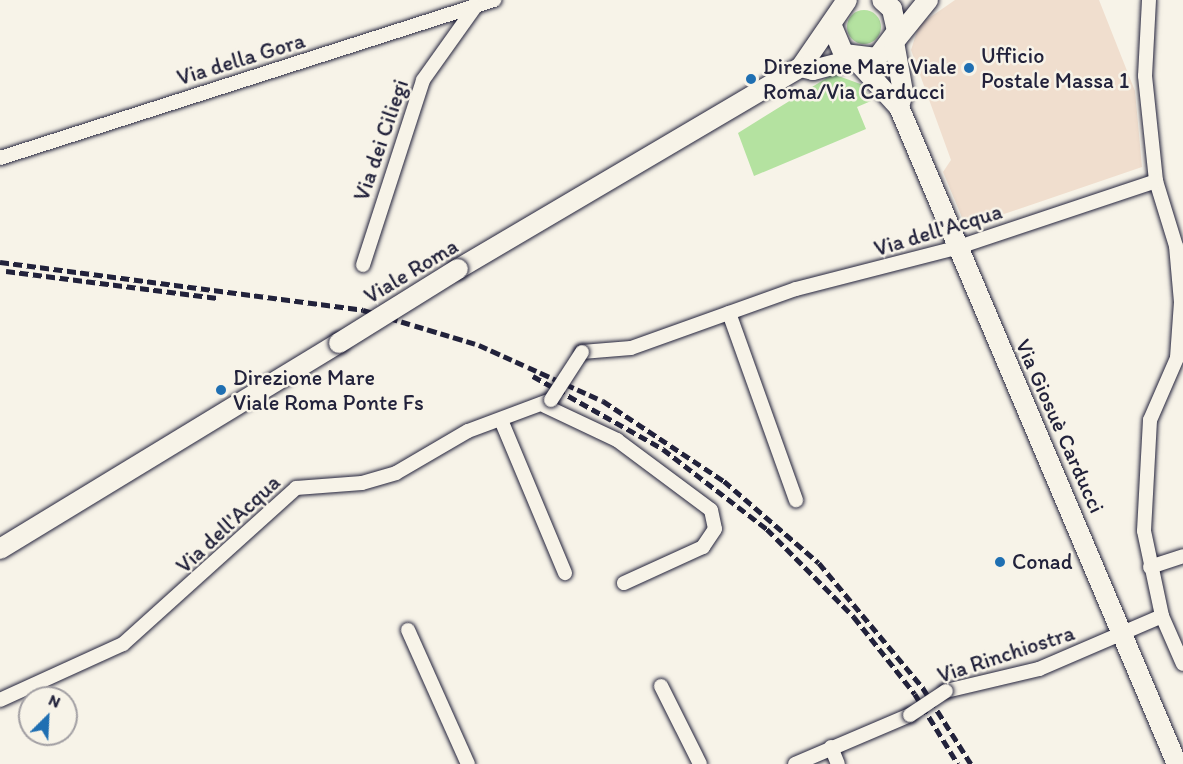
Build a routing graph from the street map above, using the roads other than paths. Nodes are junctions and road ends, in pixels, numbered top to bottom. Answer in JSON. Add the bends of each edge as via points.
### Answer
{"nodes":[{"id":1,"x":494,"y":0,"type":"edge"},
{"id":2,"x":885,"y":0,"type":"edge"},
{"id":3,"x":928,"y":0,"type":"edge"},
{"id":4,"x":1149,"y":0,"type":"edge"},
{"id":5,"x":475,"y":7,"type":"junction"},
{"id":6,"x":837,"y":9,"type":"edge"},
{"id":7,"x":894,"y":42,"type":"junction"},
{"id":8,"x":855,"y":59,"type":"junction"},
{"id":9,"x":801,"y":67,"type":"junction"},
{"id":10,"x":899,"y":107,"type":"junction"},
{"id":11,"x":0,"y":158,"type":"edge"},
{"id":12,"x":1156,"y":181,"type":"junction"},
{"id":13,"x":956,"y":248,"type":"junction"},
{"id":14,"x":363,"y":266,"type":"dead end"},
{"id":15,"x":729,"y":312,"type":"junction"},
{"id":16,"x":1180,"y":357,"type":"edge"},
{"id":17,"x":548,"y":403,"type":"junction"},
{"id":18,"x":501,"y":420,"type":"junction"},
{"id":19,"x":796,"y":500,"type":"dead end"},
{"id":20,"x":0,"y":549,"type":"edge"},
{"id":21,"x":1183,"y":556,"type":"edge"},
{"id":22,"x":1150,"y":567,"type":"junction"},
{"id":23,"x":565,"y":573,"type":"dead end"},
{"id":24,"x":624,"y":583,"type":"dead end"},
{"id":25,"x":1162,"y":616,"type":"junction"},
{"id":26,"x":408,"y":630,"type":"dead end"},
{"id":27,"x":1122,"y":634,"type":"junction"},
{"id":28,"x":1183,"y":664,"type":"edge"},
{"id":29,"x":661,"y":686,"type":"dead end"},
{"id":30,"x":0,"y":700,"type":"edge"},
{"id":31,"x":831,"y":747,"type":"junction"},
{"id":32,"x":468,"y":764,"type":"edge"},
{"id":33,"x":700,"y":764,"type":"edge"},
{"id":34,"x":795,"y":764,"type":"edge"},
{"id":35,"x":838,"y":764,"type":"edge"},
{"id":36,"x":1178,"y":764,"type":"edge"}],
"edges":[{"from":1,"to":5,"type":"street","name":"Via della Gora"},
{"from":2,"to":7,"type":"main road","name":"Via Giosuè Carducci","via":[[896,20]]},
{"from":3,"to":7,"type":"main road"},
{"from":4,"to":12,"type":"street","via":[[1145,76]]},
{"from":5,"to":11,"type":"street","name":"Via della Gora"},
{"from":5,"to":14,"type":"street","name":"Via dei Ciliegi","via":[[423,80]]},
{"from":6,"to":8,"type":"main road","name":"Via Giosuè Carducci","via":[[837,46]]},
{"from":6,"to":9,"type":"main road"},
{"from":7,"to":8,"type":"main road","name":"Viale Roma","via":[[877,58]]},
{"from":7,"to":10,"type":"main road","name":"Via Giosuè Carducci","via":[[903,92]]},
{"from":8,"to":9,"type":"main road","name":"Viale Roma","via":[[813,70]]},
{"from":8,"to":10,"type":"main road","name":"Via Giosuè Carducci"},
{"from":9,"to":20,"type":"main road","name":"Viale Roma","bridge":true,"via":[[458,269]]},
{"from":10,"to":13,"type":"main road","name":"Via Giosuè Carducci"},
{"from":12,"to":13,"type":"street","name":"Via dell'Acqua"},
{"from":12,"to":16,"type":"street","via":[[1176,246]]},
{"from":13,"to":15,"type":"street","name":"Via dell'Acqua"},
{"from":13,"to":27,"type":"main road","name":"Via Giosuè Carducci"},
{"from":15,"to":17,"type":"street","name":"Via dell'Acqua","bridge":true,"via":[[631,348],[582,352]]},
{"from":15,"to":19,"type":"street"},
{"from":16,"to":22,"type":"street","via":[[1150,420],[1145,453],[1144,531]]},
{"from":17,"to":18,"type":"street","name":"Via dell'Acqua"},
{"from":17,"to":24,"type":"street","via":[[617,440],[693,491],[711,510],[715,529],[703,547]]},
{"from":18,"to":23,"type":"street"},
{"from":18,"to":30,"type":"street","name":"Via dell'Acqua","via":[[468,431],[396,473],[362,483],[296,488],[123,644]]},
{"from":21,"to":22,"type":"street"},
{"from":22,"to":25,"type":"street"},
{"from":25,"to":27,"type":"street","name":"Via Rinchiostra"},
{"from":25,"to":28,"type":"street"},
{"from":26,"to":32,"type":"street"},
{"from":27,"to":31,"type":"street","name":"Via Rinchiostra","bridge":true,"via":[[1039,669],[946,691],[910,715]]},
{"from":27,"to":36,"type":"main road","name":"Via Giosuè Carducci"},
{"from":29,"to":33,"type":"street"},
{"from":31,"to":34,"type":"street","name":"Via Rinchiostra"},
{"from":31,"to":35,"type":"street"}]}
